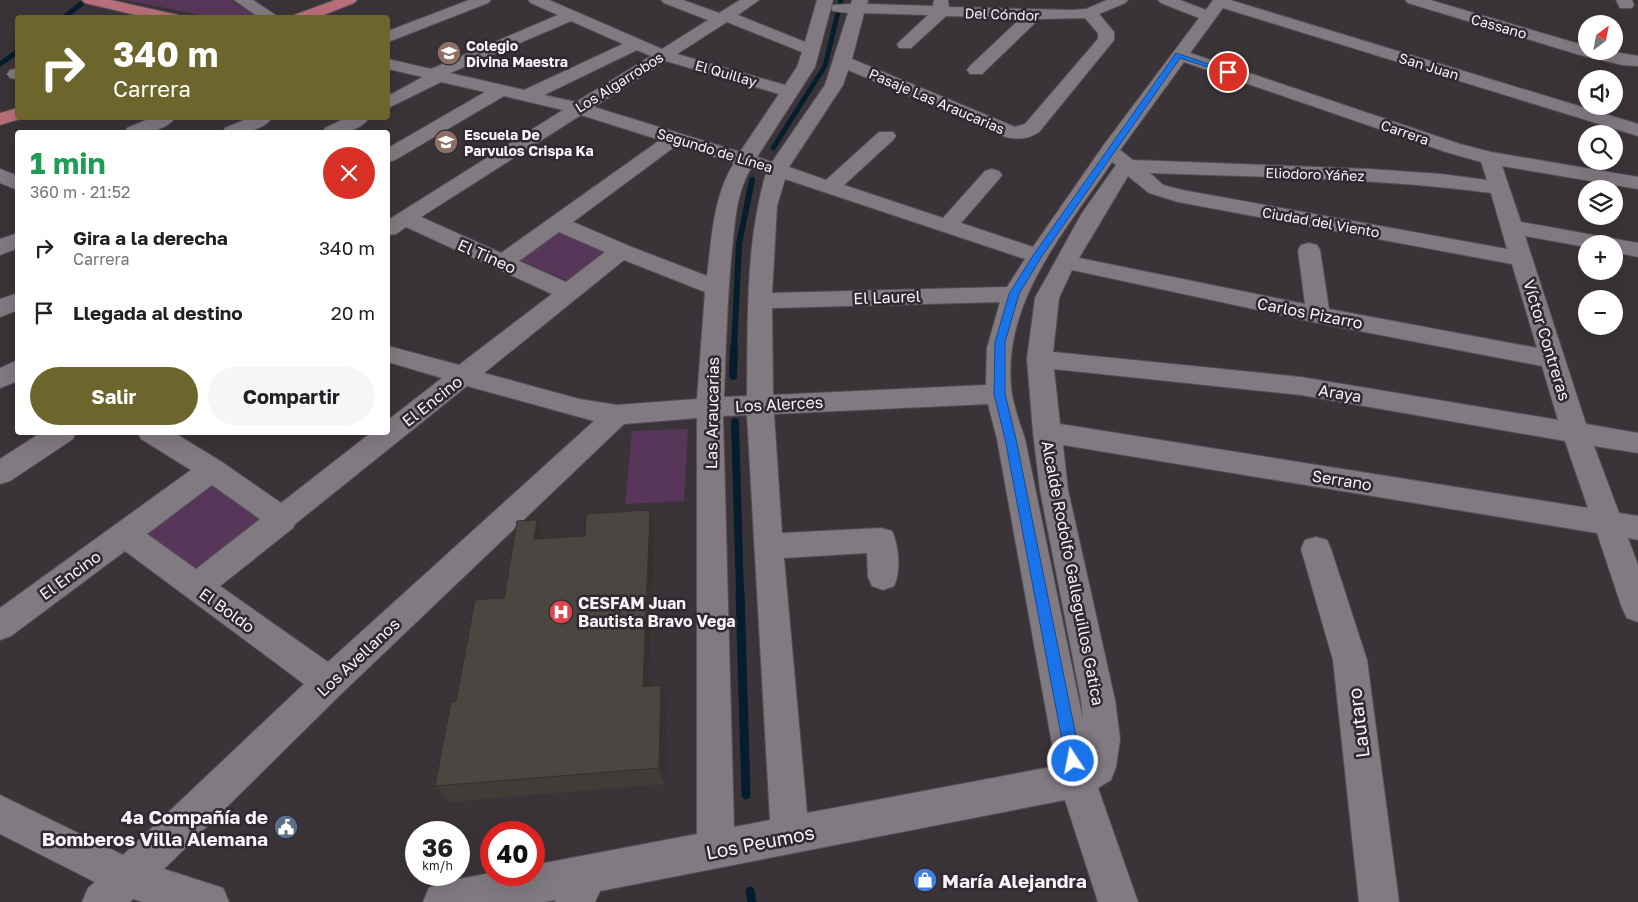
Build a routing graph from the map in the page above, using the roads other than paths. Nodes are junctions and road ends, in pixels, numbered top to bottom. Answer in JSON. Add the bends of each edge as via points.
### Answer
{"nodes":[{"id":1,"x":242,"y":0,"type":"edge"},
{"id":2,"x":327,"y":0,"type":"edge"},
{"id":3,"x":350,"y":0,"type":"edge"},
{"id":4,"x":483,"y":0,"type":"edge"},
{"id":5,"x":536,"y":0,"type":"edge"},
{"id":6,"x":669,"y":0,"type":"edge"},
{"id":7,"x":751,"y":0,"type":"edge"},
{"id":8,"x":1120,"y":0,"type":"edge"},
{"id":9,"x":1166,"y":0,"type":"edge"},
{"id":10,"x":1413,"y":0,"type":"edge"},
{"id":11,"x":98,"y":1,"type":"edge"},
{"id":12,"x":822,"y":3,"type":"edge"},
{"id":13,"x":856,"y":6,"type":"edge"},
{"id":14,"x":941,"y":6,"type":"edge"},
{"id":15,"x":1216,"y":6,"type":"edge"},
{"id":16,"x":1026,"y":10,"type":"edge"},
{"id":17,"x":1089,"y":13,"type":"junction"},
{"id":18,"x":147,"y":15,"type":"edge"},
{"id":19,"x":267,"y":15,"type":"edge"},
{"id":20,"x":286,"y":15,"type":"edge"},
{"id":21,"x":308,"y":15,"type":"edge"},
{"id":22,"x":572,"y":15,"type":"junction"},
{"id":23,"x":722,"y":17,"type":"junction"},
{"id":24,"x":390,"y":36,"type":"edge"},
{"id":25,"x":636,"y":44,"type":"junction"},
{"id":26,"x":905,"y":44,"type":"dead end"},
{"id":27,"x":1578,"y":48,"type":"edge"},
{"id":28,"x":810,"y":49,"type":"junction"},
{"id":29,"x":663,"y":55,"type":"junction"},
{"id":30,"x":1179,"y":55,"type":"junction"},
{"id":31,"x":1623,"y":59,"type":"edge"},
{"id":32,"x":843,"y":61,"type":"junction"},
{"id":33,"x":1636,"y":62,"type":"edge"},
{"id":34,"x":390,"y":64,"type":"edge"},
{"id":35,"x":976,"y":70,"type":"dead end"},
{"id":36,"x":436,"y":75,"type":"junction"},
{"id":37,"x":502,"y":90,"type":"junction"},
{"id":38,"x":790,"y":92,"type":"junction"},
{"id":39,"x":527,"y":96,"type":"junction"},
{"id":40,"x":390,"y":102,"type":"edge"},
{"id":41,"x":577,"y":108,"type":"junction"},
{"id":42,"x":15,"y":114,"type":"edge"},
{"id":43,"x":0,"y":119,"type":"edge"},
{"id":44,"x":161,"y":120,"type":"edge"},
{"id":45,"x":259,"y":120,"type":"edge"},
{"id":46,"x":356,"y":120,"type":"edge"},
{"id":47,"x":139,"y":130,"type":"edge"},
{"id":48,"x":236,"y":130,"type":"edge"},
{"id":49,"x":336,"y":130,"type":"edge"},
{"id":50,"x":1638,"y":130,"type":"edge"},
{"id":51,"x":886,"y":136,"type":"dead end"},
{"id":52,"x":676,"y":137,"type":"junction"},
{"id":53,"x":1110,"y":150,"type":"junction"},
{"id":54,"x":390,"y":155,"type":"edge"},
{"id":55,"x":1490,"y":158,"type":"junction"},
{"id":56,"x":746,"y":160,"type":"junction"},
{"id":57,"x":1130,"y":165,"type":"junction"},
{"id":58,"x":777,"y":170,"type":"junction"},
{"id":59,"x":992,"y":174,"type":"dead end"},
{"id":60,"x":0,"y":175,"type":"edge"},
{"id":61,"x":15,"y":183,"type":"edge"},
{"id":62,"x":1638,"y":183,"type":"edge"},
{"id":63,"x":15,"y":186,"type":"edge"},
{"id":64,"x":830,"y":187,"type":"junction"},
{"id":65,"x":1501,"y":188,"type":"junction"},
{"id":66,"x":0,"y":194,"type":"edge"},
{"id":67,"x":558,"y":223,"type":"junction"},
{"id":68,"x":396,"y":224,"type":"edge"},
{"id":69,"x":948,"y":225,"type":"junction"},
{"id":70,"x":1512,"y":227,"type":"junction"},
{"id":71,"x":1578,"y":239,"type":"edge"},
{"id":72,"x":15,"y":240,"type":"edge"},
{"id":73,"x":0,"y":248,"type":"edge"},
{"id":74,"x":1623,"y":248,"type":"edge"},
{"id":75,"x":1309,"y":250,"type":"dead end"},
{"id":76,"x":1638,"y":250,"type":"edge"},
{"id":77,"x":621,"y":251,"type":"junction"},
{"id":78,"x":1038,"y":256,"type":"junction"},
{"id":79,"x":1522,"y":259,"type":"junction"},
{"id":80,"x":1066,"y":262,"type":"junction"},
{"id":81,"x":502,"y":263,"type":"junction"},
{"id":82,"x":717,"y":288,"type":"junction"},
{"id":83,"x":570,"y":293,"type":"junction"},
{"id":84,"x":1014,"y":294,"type":"junction"},
{"id":85,"x":760,"y":301,"type":"junction"},
{"id":86,"x":15,"y":302,"type":"edge"},
{"id":87,"x":0,"y":309,"type":"edge"},
{"id":88,"x":1318,"y":315,"type":"junction"},
{"id":89,"x":390,"y":355,"type":"edge"},
{"id":90,"x":1040,"y":359,"type":"junction"},
{"id":91,"x":1554,"y":360,"type":"junction"},
{"id":92,"x":15,"y":371,"type":"edge"},
{"id":93,"x":465,"y":375,"type":"junction"},
{"id":94,"x":0,"y":379,"type":"edge"},
{"id":95,"x":999,"y":394,"type":"junction"},
{"id":96,"x":760,"y":405,"type":"junction"},
{"id":97,"x":710,"y":407,"type":"junction"},
{"id":98,"x":617,"y":415,"type":"junction"},
{"id":99,"x":1575,"y":431,"type":"junction"},
{"id":100,"x":1046,"y":432,"type":"junction"},
{"id":101,"x":390,"y":434,"type":"edge"},
{"id":102,"x":58,"y":435,"type":"edge"},
{"id":103,"x":156,"y":435,"type":"edge"},
{"id":104,"x":389,"y":435,"type":"edge"},
{"id":105,"x":1638,"y":442,"type":"edge"},
{"id":106,"x":212,"y":470,"type":"junction"},
{"id":107,"x":0,"y":473,"type":"edge"},
{"id":108,"x":282,"y":520,"type":"junction"},
{"id":109,"x":1606,"y":522,"type":"junction"},
{"id":110,"x":1638,"y":528,"type":"edge"},
{"id":111,"x":126,"y":535,"type":"junction"},
{"id":112,"x":768,"y":546,"type":"junction"},
{"id":113,"x":1316,"y":549,"type":"dead end"},
{"id":114,"x":884,"y":577,"type":"dead end"},
{"id":115,"x":195,"y":587,"type":"junction"},
{"id":116,"x":1638,"y":608,"type":"edge"},
{"id":117,"x":0,"y":626,"type":"edge"},
{"id":118,"x":328,"y":683,"type":"junction"},
{"id":119,"x":1077,"y":780,"type":"junction"},
{"id":120,"x":0,"y":814,"type":"edge"},
{"id":121,"x":790,"y":836,"type":"junction"},
{"id":122,"x":716,"y":851,"type":"junction"},
{"id":123,"x":581,"y":888,"type":"edge"},
{"id":124,"x":115,"y":890,"type":"edge"},
{"id":125,"x":209,"y":902,"type":"edge"},
{"id":126,"x":444,"y":902,"type":"edge"},
{"id":127,"x":1118,"y":902,"type":"edge"},
{"id":128,"x":1379,"y":902,"type":"edge"}],
"edges":[{"from":1,"to":19,"type":"street"},
{"from":2,"to":20,"type":"main road"},
{"from":3,"to":21,"type":"main road"},
{"from":4,"to":24,"type":"street"},
{"from":5,"to":22,"type":"street","name":"El Quillay"},
{"from":6,"to":23,"type":"street"},
{"from":7,"to":23,"type":"street","name":"Los Algarrobos"},
{"from":8,"to":17,"type":"street","name":"Del Cóndor"},
{"from":9,"to":15,"type":"street","name":"San Juan"},
{"from":10,"to":27,"type":"street","name":"Cassano"},
{"from":11,"to":18,"type":"main road"},
{"from":12,"to":13,"type":"street","name":"Del Cóndor"},
{"from":12,"to":28,"type":"street","name":"Las Araucarias"},
{"from":13,"to":14,"type":"street","name":"Del Cóndor"},
{"from":13,"to":32,"type":"street"},
{"from":14,"to":16,"type":"street","name":"Del Cóndor"},
{"from":14,"to":26,"type":"street"},
{"from":15,"to":30,"type":"street"},
{"from":15,"to":50,"type":"street","name":"San Juan"},
{"from":16,"to":17,"type":"street","name":"Del Cóndor"},
{"from":16,"to":35,"type":"street"},
{"from":17,"to":32,"type":"street","name":"Pasaje Las Araucarias","via":[[1106,32],[1106,40],[1032,128],[1020,133]]},
{"from":22,"to":25,"type":"street","name":"El Quillay"},
{"from":22,"to":36,"type":"street"},
{"from":23,"to":28,"type":"street"},
{"from":23,"to":29,"type":"street","name":"Los Algarrobos"},
{"from":25,"to":29,"type":"street","name":"El Quillay"},
{"from":25,"to":39,"type":"street"},
{"from":28,"to":38,"type":"street","name":"Las Araucarias","via":[[806,67]]},
{"from":29,"to":38,"type":"street","name":"El Quillay"},
{"from":29,"to":41,"type":"street","name":"Los Algarrobos"},
{"from":30,"to":53,"type":"street"},
{"from":30,"to":55,"type":"street","name":"Carrera"},
{"from":31,"to":33,"type":"street","name":"Cassano"},
{"from":32,"to":58,"type":"street","via":[[834,85]]},
{"from":34,"to":36,"type":"street","name":"Segundo de Línea"},
{"from":36,"to":37,"type":"street","name":"Segundo de Línea"},
{"from":36,"to":40,"type":"street"},
{"from":37,"to":39,"type":"street","name":"Segundo de Línea"},
{"from":37,"to":54,"type":"street"},
{"from":38,"to":56,"type":"street","name":"Las Araucarias"},
{"from":39,"to":41,"type":"street","name":"Segundo de Línea"},
{"from":41,"to":52,"type":"street","name":"Segundo de Línea"},
{"from":41,"to":68,"type":"street","name":"Los Algarrobos"},
{"from":42,"to":43,"type":"main road"},
{"from":44,"to":47,"type":"street"},
{"from":45,"to":48,"type":"street"},
{"from":46,"to":49,"type":"street"},
{"from":51,"to":64,"type":"street"},
{"from":52,"to":56,"type":"street","name":"Segundo de Línea"},
{"from":52,"to":67,"type":"street"},
{"from":53,"to":57,"type":"street"},
{"from":53,"to":78,"type":"street"},
{"from":55,"to":62,"type":"street","name":"Carrera"},
{"from":55,"to":65,"type":"street","name":"Víctor Contreras"},
{"from":56,"to":58,"type":"street","name":"Segundo de Línea"},
{"from":56,"to":82,"type":"street","name":"Las Araucarias","via":[[734,179],[727,200]]},
{"from":57,"to":65,"type":"street","name":"Eliodoro Yáñez","via":[[1432,179]]},
{"from":57,"to":79,"type":"street","name":"Ciudad del Viento","via":[[1156,189],[1178,196]]},
{"from":57,"to":80,"type":"street","name":"Alcalde Rodolfo Galleguillos Gatica","via":[[1120,172],[1104,196]]},
{"from":58,"to":64,"type":"street","name":"Segundo de Línea"},
{"from":58,"to":85,"type":"street","via":[[767,206]]},
{"from":59,"to":69,"type":"street"},
{"from":60,"to":61,"type":"street"},
{"from":63,"to":66,"type":"street"},
{"from":64,"to":69,"type":"street","name":"Segundo de Línea"},
{"from":65,"to":70,"type":"street","name":"Víctor Contreras"},
{"from":67,"to":77,"type":"street"},
{"from":67,"to":81,"type":"street"},
{"from":68,"to":81,"type":"street","name":"El Tineo"},
{"from":69,"to":78,"type":"street","name":"Segundo de Línea"},
{"from":70,"to":71,"type":"street"},
{"from":70,"to":79,"type":"street","name":"Víctor Contreras"},
{"from":72,"to":73,"type":"street"},
{"from":74,"to":76,"type":"street"},
{"from":75,"to":88,"type":"street"},
{"from":77,"to":82,"type":"street"},
{"from":77,"to":83,"type":"street","name":"El Encino"},
{"from":78,"to":84,"type":"street"},
{"from":79,"to":91,"type":"street","name":"Víctor Contreras"},
{"from":80,"to":88,"type":"street","name":"Carlos Pizarro"},
{"from":80,"to":90,"type":"street","name":"Alcalde Rodolfo Galleguillos Gatica","via":[[1047,298]]},
{"from":81,"to":83,"type":"street","name":"El Tineo"},
{"from":82,"to":97,"type":"street","name":"Las Araucarias"},
{"from":83,"to":93,"type":"street","name":"El Encino"},
{"from":84,"to":85,"type":"street","name":"El Laurel"},
{"from":84,"to":95,"type":"street","via":[[1000,342]]},
{"from":85,"to":96,"type":"street"},
{"from":86,"to":87,"type":"street"},
{"from":88,"to":91,"type":"street","name":"Carlos Pizarro"},
{"from":89,"to":93,"type":"street","name":"Los Alerces"},
{"from":90,"to":99,"type":"street","name":"Araya","via":[[1302,386]]},
{"from":90,"to":100,"type":"street","name":"Alcalde Rodolfo Galleguillos Gatica"},
{"from":91,"to":99,"type":"street","name":"Víctor Contreras"},
{"from":92,"to":94,"type":"street"},
{"from":93,"to":98,"type":"street","name":"Los Alerces","via":[[579,409]]},
{"from":93,"to":101,"type":"street","name":"El Encino"},
{"from":95,"to":96,"type":"street","name":"Los Alerces"},
{"from":95,"to":119,"type":"street","via":[[1011,439]]},
{"from":96,"to":97,"type":"street","name":"Los Alerces"},
{"from":96,"to":112,"type":"street"},
{"from":97,"to":98,"type":"street","name":"Los Alerces"},
{"from":97,"to":122,"type":"street","name":"Las Araucarias"},
{"from":98,"to":118,"type":"street","name":"Los Avellanos"},
{"from":99,"to":105,"type":"street","name":"Araya"},
{"from":99,"to":109,"type":"street","name":"Víctor Contreras"},
{"from":100,"to":109,"type":"street","name":"Serrano"},
{"from":100,"to":119,"type":"street","name":"Alcalde Rodolfo Galleguillos Gatica","via":[[1054,490],[1098,700],[1102,739],[1098,767]]},
{"from":102,"to":107,"type":"street"},
{"from":103,"to":106,"type":"street"},
{"from":104,"to":108,"type":"street","name":"El Encino"},
{"from":106,"to":108,"type":"street"},
{"from":106,"to":111,"type":"street","name":"El Encino"},
{"from":108,"to":115,"type":"street","name":"El Encino"},
{"from":109,"to":110,"type":"street","name":"Serrano"},
{"from":109,"to":116,"type":"street","name":"Víctor Contreras"},
{"from":111,"to":115,"type":"street","name":"El Boldo"},
{"from":111,"to":117,"type":"street","name":"El Encino"},
{"from":112,"to":114,"type":"street","via":[[881,540]]},
{"from":112,"to":121,"type":"street"},
{"from":113,"to":128,"type":"street","name":"Lautaro","via":[[1350,660]]},
{"from":115,"to":118,"type":"street","name":"El Boldo"},
{"from":118,"to":124,"type":"street","name":"Los Avellanos"},
{"from":119,"to":121,"type":"street","name":"Los Peumos"},
{"from":119,"to":127,"type":"street"},
{"from":120,"to":124,"type":"street"},
{"from":121,"to":122,"type":"street","name":"Los Peumos"},
{"from":122,"to":123,"type":"street","name":"Los Peumos"},
{"from":123,"to":126,"type":"street","name":"Los Peumos"},
{"from":124,"to":125,"type":"street"}]}
